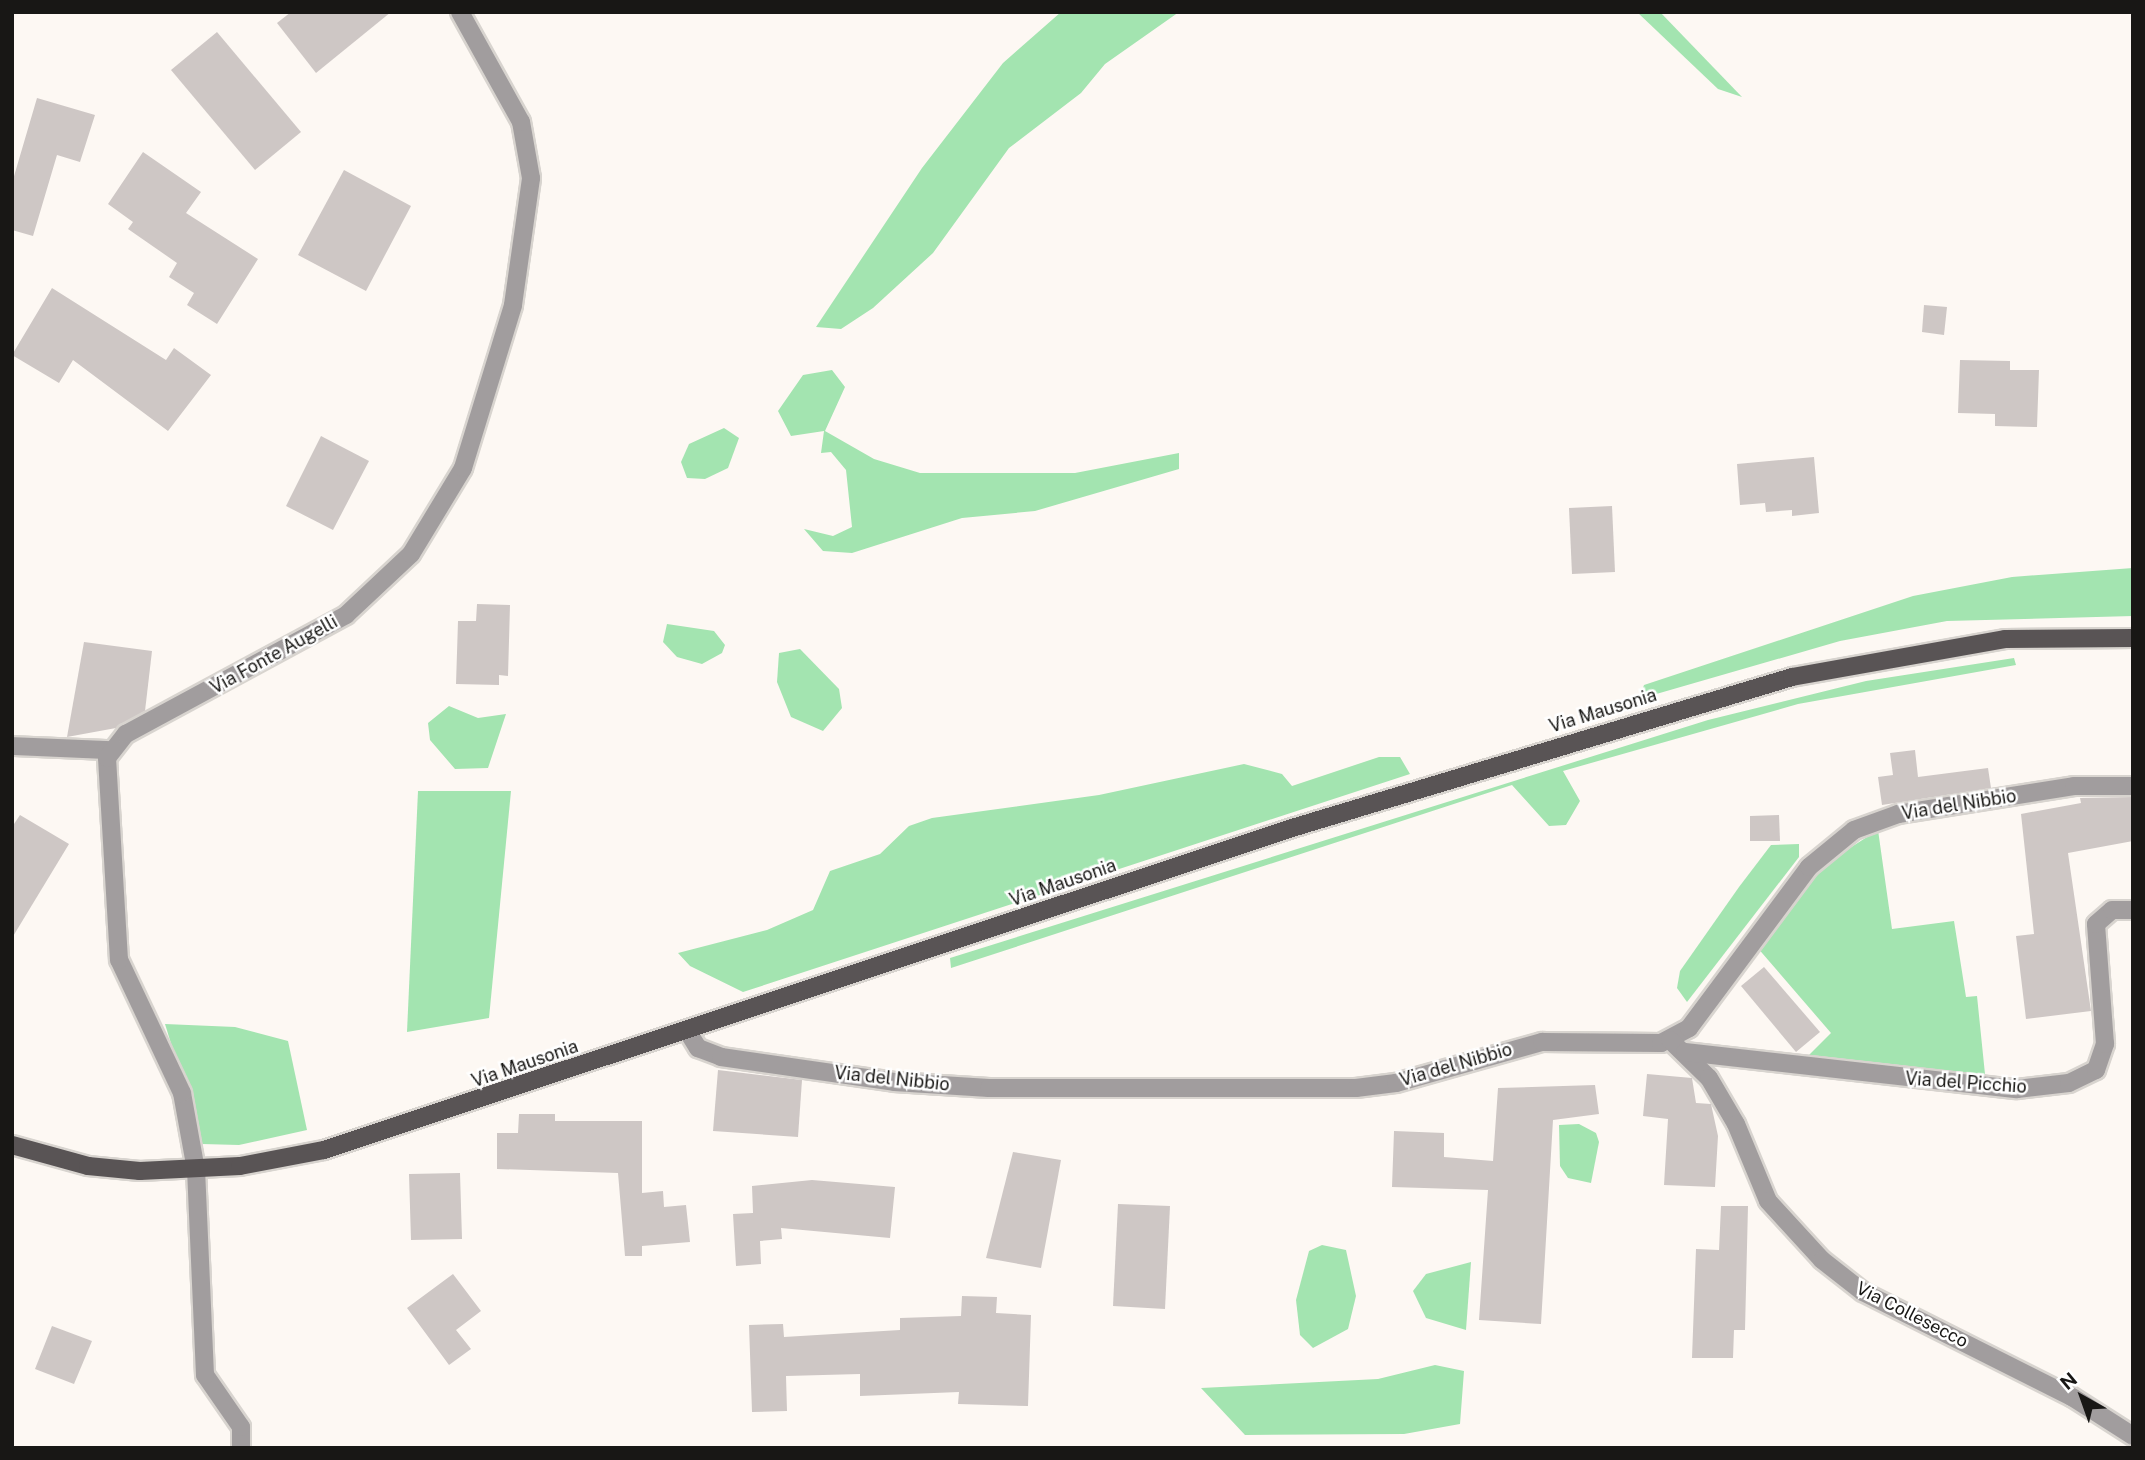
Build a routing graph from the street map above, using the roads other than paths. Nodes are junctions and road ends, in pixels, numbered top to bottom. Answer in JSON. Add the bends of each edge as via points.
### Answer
{"nodes":[{"id":1,"x":460,"y":12,"type":"edge"},
{"id":2,"x":2133,"y":638,"type":"edge"},
{"id":3,"x":12,"y":746,"type":"edge"},
{"id":4,"x":109,"y":750,"type":"junction"},
{"id":5,"x":2133,"y":786,"type":"edge"},
{"id":6,"x":2133,"y":910,"type":"edge"},
{"id":7,"x":688,"y":1032,"type":"junction"},
{"id":8,"x":1670,"y":1040,"type":"junction"},
{"id":9,"x":1685,"y":1052,"type":"junction"},
{"id":10,"x":12,"y":1145,"type":"edge"},
{"id":11,"x":196,"y":1170,"type":"junction"},
{"id":12,"x":2133,"y":1436,"type":"edge"},
{"id":13,"x":241,"y":1448,"type":"edge"}],
"edges":[{"from":1,"to":4,"type":"street","name":"Via Fonte Augelli","via":[[521,122],[531,178],[510,318],[463,468],[411,554],[346,615],[126,734]]},
{"from":2,"to":7,"type":"main road","name":"Via Mausonia","via":[[1967,644],[1792,677],[1292,828]]},
{"from":3,"to":4,"type":"street"},
{"from":4,"to":11,"type":"street","via":[[119,960],[178,1083]]},
{"from":5,"to":8,"type":"street","name":"Via del Nibbio","via":[[2074,786],[1898,814],[1854,830],[1815,859],[1689,1028]]},
{"from":6,"to":9,"type":"street","name":"Via del Picchio","via":[[2112,911],[2096,924],[2105,1044],[2096,1070],[2069,1083],[2017,1089]]},
{"from":7,"to":8,"type":"street","name":"Via del Nibbio","via":[[698,1048],[722,1057],[894,1082],[989,1088],[1356,1088],[1396,1083],[1542,1042]]},
{"from":7,"to":11,"type":"main road","name":"Via Mausonia","via":[[374,1136],[281,1159]]},
{"from":8,"to":9,"type":"street","name":"Via Collesecco"},
{"from":9,"to":12,"type":"street","name":"Via Collesecco","via":[[1727,1106],[1768,1200],[1822,1260],[1875,1299],[2072,1397]]},
{"from":10,"to":11,"type":"main road","name":"Via Mausonia","via":[[88,1166]]},
{"from":11,"to":13,"type":"street","via":[[205,1375],[241,1427]]}]}
